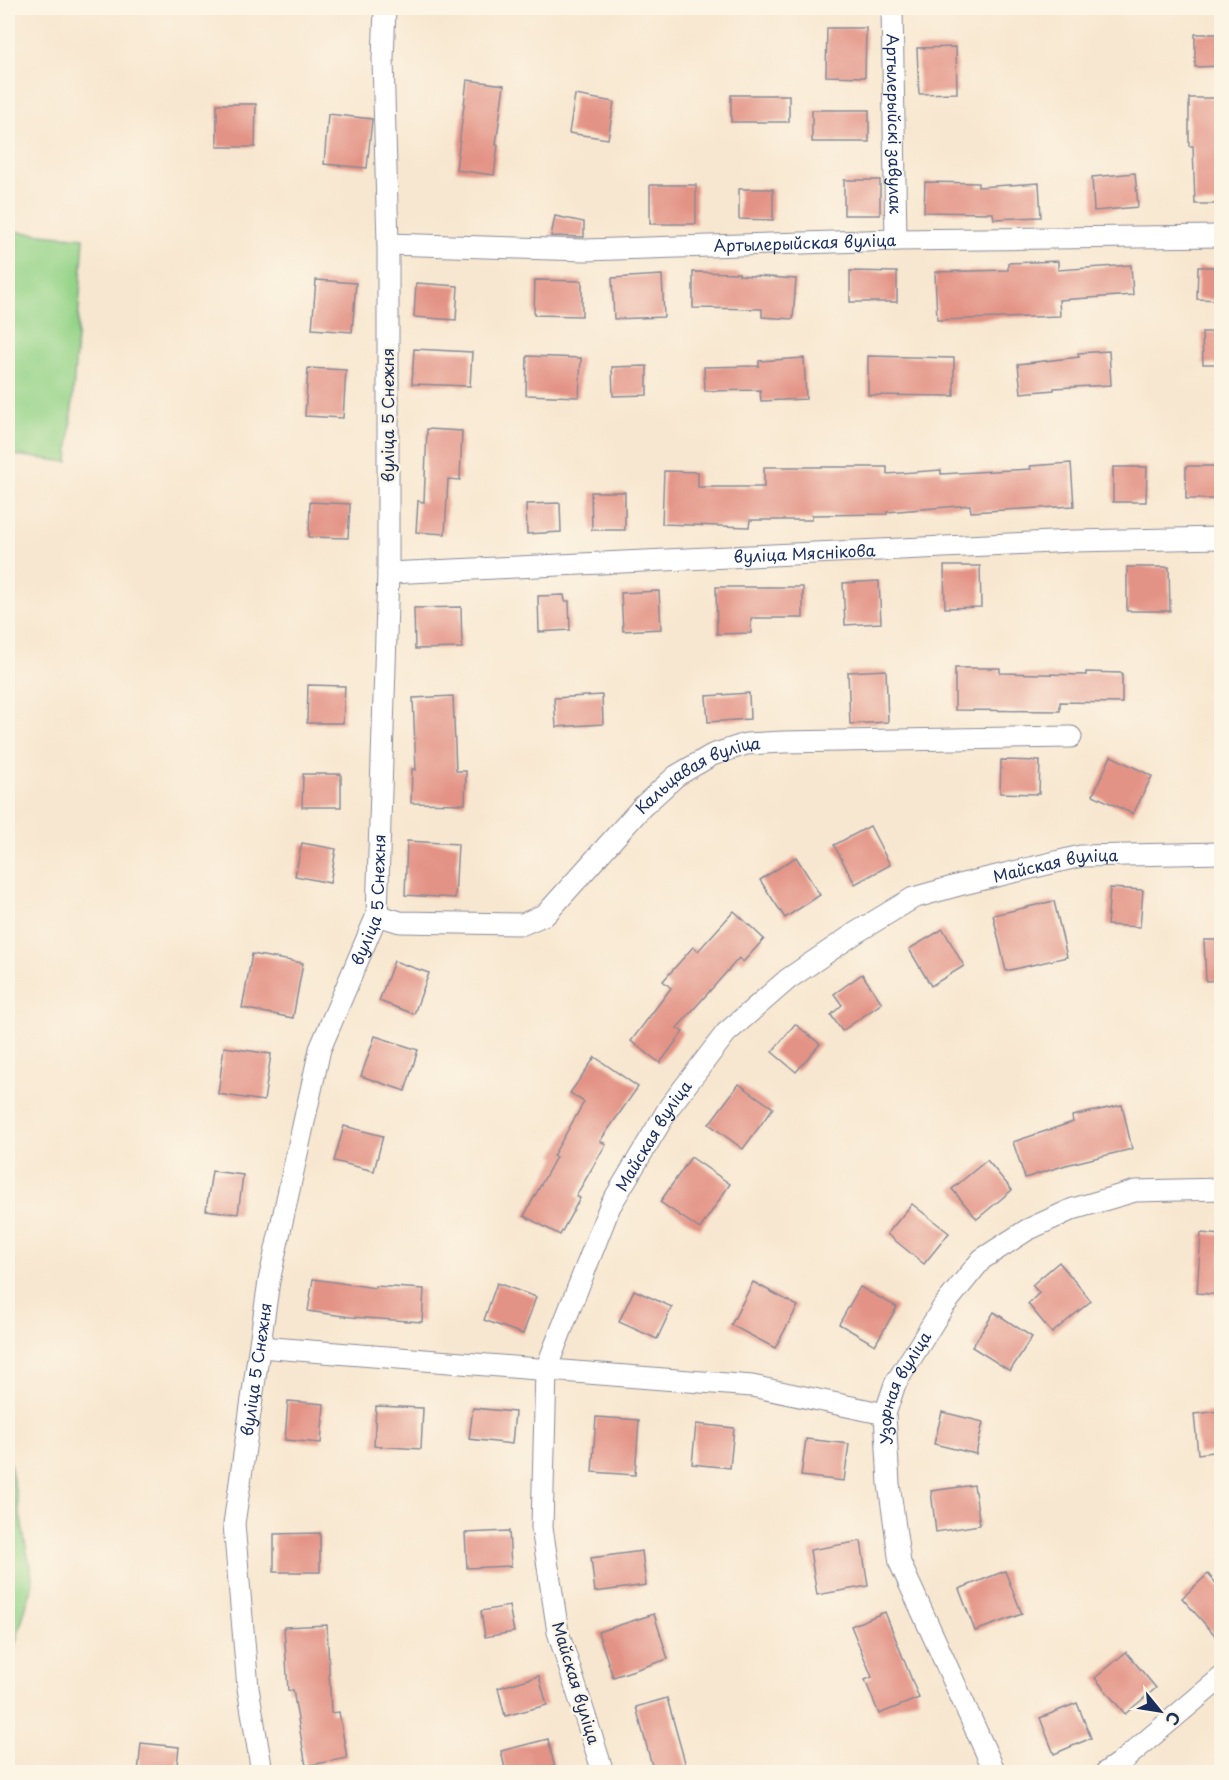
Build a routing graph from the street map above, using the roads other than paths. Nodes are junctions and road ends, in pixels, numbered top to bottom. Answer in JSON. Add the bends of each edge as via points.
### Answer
{"nodes":[{"id":1,"x":384,"y":8,"type":"edge"},
{"id":2,"x":892,"y":8,"type":"edge"},
{"id":3,"x":1221,"y":236,"type":"edge"},
{"id":4,"x":897,"y":240,"type":"junction"},
{"id":5,"x":388,"y":244,"type":"junction"},
{"id":6,"x":1221,"y":538,"type":"edge"},
{"id":7,"x":388,"y":573,"type":"junction"},
{"id":8,"x":1071,"y":737,"type":"dead end"},
{"id":9,"x":1221,"y":854,"type":"edge"},
{"id":10,"x":377,"y":915,"type":"junction"},
{"id":11,"x":1221,"y":1189,"type":"edge"},
{"id":12,"x":260,"y":1347,"type":"junction"},
{"id":13,"x":546,"y":1369,"type":"junction"},
{"id":14,"x":885,"y":1414,"type":"junction"},
{"id":15,"x":1221,"y":1677,"type":"edge"},
{"id":16,"x":262,"y":1773,"type":"edge"},
{"id":17,"x":603,"y":1773,"type":"edge"},
{"id":18,"x":995,"y":1773,"type":"edge"},
{"id":19,"x":1106,"y":1773,"type":"edge"}],
"edges":[{"from":1,"to":5,"type":"street","name":"вуліца 5 Снежня"},
{"from":2,"to":4,"type":"street","name":"Артылерыйскі завулак"},
{"from":3,"to":4,"type":"street","name":"Артылерыйская вуліца"},
{"from":4,"to":5,"type":"street","name":"Артылерыйская вуліца","via":[[585,250]]},
{"from":5,"to":7,"type":"street","name":"вуліца 5 Снежня"},
{"from":6,"to":7,"type":"street","name":"вуліца Мяснікова","via":[[1074,540]]},
{"from":7,"to":10,"type":"street","name":"вуліца 5 Снежня"},
{"from":8,"to":10,"type":"street","name":"Кальцавая вуліца","via":[[746,744],[712,755],[676,776],[642,807],[546,914],[523,924],[400,922]]},
{"from":9,"to":13,"type":"street","name":"Майская вуліца","via":[[1081,856],[914,898],[788,979],[726,1034],[670,1106],[610,1206]]},
{"from":10,"to":12,"type":"street","name":"вуліца 5 Снежня","via":[[320,1049],[269,1281]]},
{"from":11,"to":14,"type":"street","name":"Узорная вуліца","via":[[1134,1191],[1073,1209],[1027,1230],[982,1259],[943,1307],[895,1384]]},
{"from":12,"to":13,"type":"street"},
{"from":12,"to":16,"type":"street","name":"вуліца 5 Снежня","via":[[234,1524],[248,1688]]},
{"from":13,"to":14,"type":"street","via":[[752,1386]]},
{"from":13,"to":17,"type":"street","name":"Майская вуліца","via":[[542,1528],[558,1632]]},
{"from":14,"to":18,"type":"street","name":"Узорная вуліца","via":[[889,1484],[900,1563]]},
{"from":15,"to":19,"type":"street"}]}
